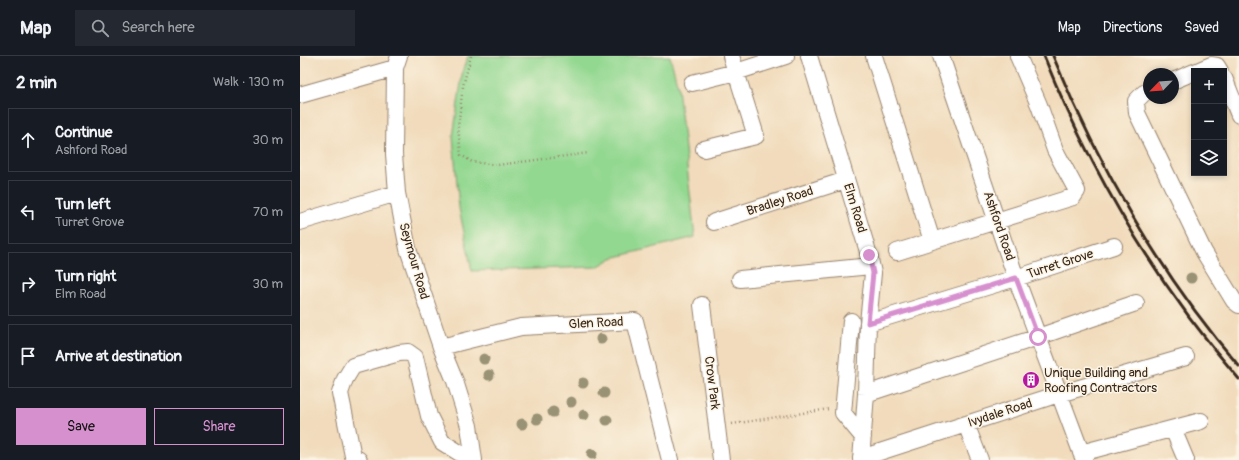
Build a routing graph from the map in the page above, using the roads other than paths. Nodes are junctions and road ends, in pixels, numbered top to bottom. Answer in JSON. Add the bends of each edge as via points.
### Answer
{"nodes":[{"id":1,"x":731,"y":56,"type":"edge"},
{"id":2,"x":786,"y":56,"type":"edge"},
{"id":3,"x":809,"y":56,"type":"edge"},
{"id":4,"x":874,"y":56,"type":"edge"},
{"id":5,"x":941,"y":56,"type":"edge"},
{"id":6,"x":1018,"y":56,"type":"edge"},
{"id":7,"x":397,"y":62,"type":"edge"},
{"id":8,"x":1204,"y":68,"type":"edge"},
{"id":9,"x":1218,"y":68,"type":"edge"},
{"id":10,"x":736,"y":72,"type":"junction"},
{"id":11,"x":1191,"y":74,"type":"edge"},
{"id":12,"x":1179,"y":79,"type":"edge"},
{"id":13,"x":692,"y":83,"type":"dead end"},
{"id":14,"x":1227,"y":83,"type":"edge"},
{"id":15,"x":1143,"y":94,"type":"edge"},
{"id":16,"x":300,"y":95,"type":"edge"},
{"id":17,"x":1239,"y":115,"type":"edge"},
{"id":18,"x":704,"y":149,"type":"dead end"},
{"id":19,"x":846,"y":180,"type":"junction"},
{"id":20,"x":397,"y":193,"type":"junction"},
{"id":21,"x":300,"y":222,"type":"edge"},
{"id":22,"x":714,"y":222,"type":"dead end"},
{"id":23,"x":997,"y":222,"type":"junction"},
{"id":24,"x":932,"y":241,"type":"junction"},
{"id":25,"x":1114,"y":246,"type":"dead end"},
{"id":26,"x":897,"y":252,"type":"dead end"},
{"id":27,"x":871,"y":266,"type":"junction"},
{"id":28,"x":1016,"y":278,"type":"junction"},
{"id":29,"x":740,"y":279,"type":"dead end"},
{"id":30,"x":1136,"y":303,"type":"dead end"},
{"id":31,"x":702,"y":305,"type":"dead end"},
{"id":32,"x":1239,"y":305,"type":"edge"},
{"id":33,"x":851,"y":321,"type":"dead end"},
{"id":34,"x":868,"y":323,"type":"junction"},
{"id":35,"x":1038,"y":337,"type":"junction"},
{"id":36,"x":441,"y":347,"type":"junction"},
{"id":37,"x":1186,"y":357,"type":"dead end"},
{"id":38,"x":866,"y":394,"type":"junction"},
{"id":39,"x":1059,"y":394,"type":"junction"},
{"id":40,"x":1201,"y":421,"type":"dead end"},
{"id":41,"x":966,"y":424,"type":"junction"},
{"id":42,"x":1173,"y":429,"type":"junction"},
{"id":43,"x":863,"y":437,"type":"junction"},
{"id":44,"x":1082,"y":456,"type":"edge"},
{"id":45,"x":861,"y":459,"type":"edge"},
{"id":46,"x":359,"y":460,"type":"edge"},
{"id":47,"x":471,"y":460,"type":"edge"},
{"id":48,"x":474,"y":460,"type":"edge"},
{"id":49,"x":670,"y":460,"type":"edge"},
{"id":50,"x":722,"y":460,"type":"edge"},
{"id":51,"x":980,"y":460,"type":"edge"},
{"id":52,"x":1186,"y":460,"type":"edge"}],
"edges":[{"from":1,"to":10,"type":"street"},
{"from":2,"to":10,"type":"street"},
{"from":3,"to":19,"type":"street","name":"Elm Road"},
{"from":4,"to":24,"type":"street"},
{"from":5,"to":23,"type":"street","name":"Ashford Road"},
{"from":6,"to":23,"type":"street","via":[[1055,150],[1077,191],[1073,197]]},
{"from":7,"to":16,"type":"street"},
{"from":7,"to":20,"type":"street","name":"Seymour Road","via":[[394,154]]},
{"from":8,"to":9,"type":"street","via":[[1211,65]]},
{"from":10,"to":13,"type":"street"},
{"from":10,"to":18,"type":"street","via":[[756,136]]},
{"from":11,"to":12,"type":"street"},
{"from":14,"to":17,"type":"street"},
{"from":15,"to":32,"type":"street","via":[[1136,101],[1137,113],[1204,252]]},
{"from":19,"to":22,"type":"street","name":"Bradley Road"},
{"from":19,"to":27,"type":"street","name":"Elm Road"},
{"from":20,"to":21,"type":"street"},
{"from":20,"to":36,"type":"street","name":"Seymour Road","via":[[408,249]]},
{"from":23,"to":24,"type":"street"},
{"from":23,"to":28,"type":"street","name":"Ashford Road"},
{"from":24,"to":26,"type":"street"},
{"from":25,"to":28,"type":"street","name":"Turret Grove"},
{"from":27,"to":29,"type":"street"},
{"from":27,"to":34,"type":"street","name":"Elm Road","via":[[873,273]]},
{"from":28,"to":34,"type":"street","name":"Turret Grove"},
{"from":28,"to":35,"type":"street","name":"Ashford Road"},
{"from":30,"to":35,"type":"street"},
{"from":31,"to":50,"type":"street","name":"Crow Park"},
{"from":33,"to":43,"type":"street","via":[[843,412]]},
{"from":34,"to":38,"type":"street","name":"Elm Road"},
{"from":35,"to":38,"type":"street"},
{"from":35,"to":39,"type":"street","name":"Ashford Road"},
{"from":36,"to":48,"type":"street","name":"Seymour Road","via":[[456,381],[469,426]]},
{"from":36,"to":49,"type":"street","name":"Glen Road","via":[[521,327],[635,321]]},
{"from":37,"to":39,"type":"street","name":"Ivydale Road"},
{"from":38,"to":43,"type":"street","name":"Elm Road"},
{"from":39,"to":41,"type":"street","name":"Ivydale Road"},
{"from":39,"to":44,"type":"street","name":"Ashford Road"},
{"from":40,"to":42,"type":"street"},
{"from":41,"to":45,"type":"street","name":"Ivydale Road"},
{"from":41,"to":51,"type":"street"},
{"from":42,"to":44,"type":"street"},
{"from":42,"to":52,"type":"street"},
{"from":43,"to":45,"type":"street","name":"Elm Road"},
{"from":46,"to":47,"type":"street","via":[[353,456],[340,393],[345,379],[353,366],[408,352],[415,358],[429,416],[442,442]]}]}
